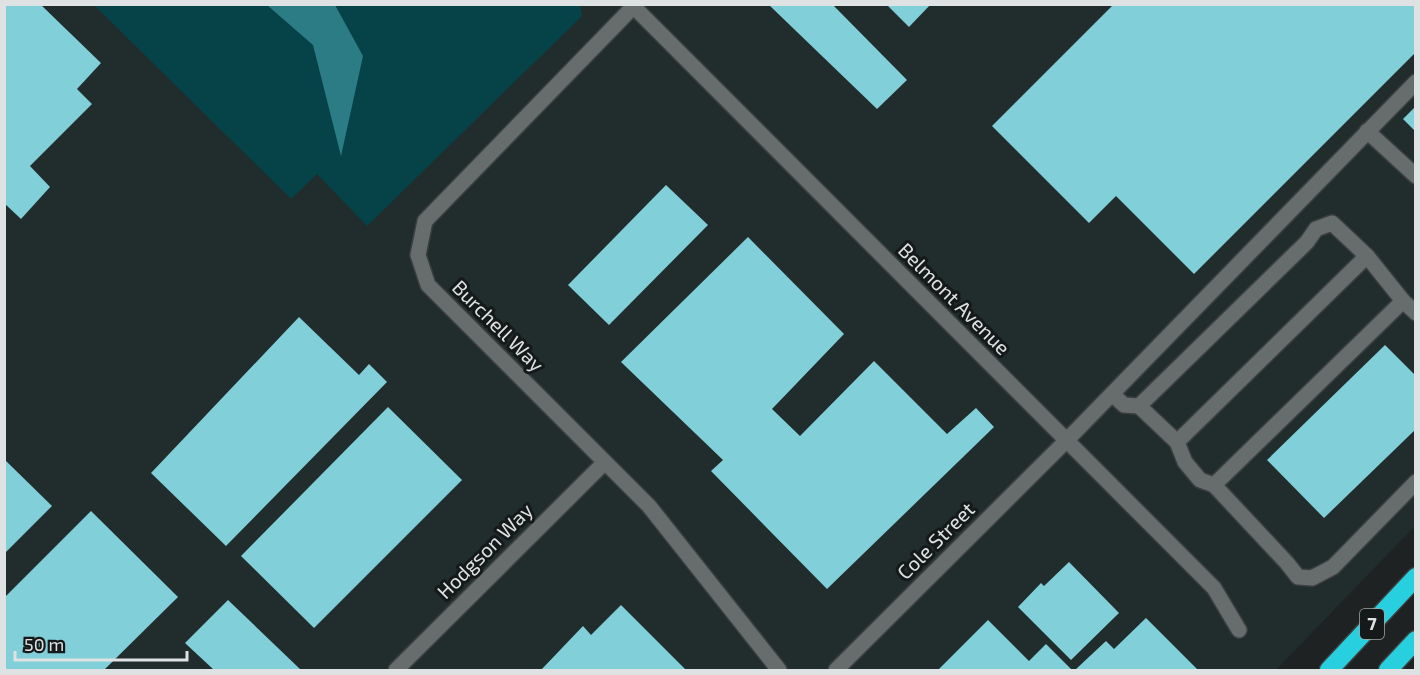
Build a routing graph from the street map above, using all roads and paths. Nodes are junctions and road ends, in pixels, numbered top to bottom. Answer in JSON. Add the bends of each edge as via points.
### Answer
{"nodes":[{"id":1,"x":632,"y":6,"type":"edge"},
{"id":2,"x":1416,"y":82,"type":"edge"},
{"id":3,"x":1367,"y":131,"type":"junction"},
{"id":4,"x":1416,"y":176,"type":"edge"},
{"id":5,"x":1367,"y":256,"type":"junction"},
{"id":6,"x":1403,"y":301,"type":"junction"},
{"id":7,"x":1416,"y":313,"type":"edge"},
{"id":8,"x":1112,"y":394,"type":"junction"},
{"id":9,"x":1139,"y":406,"type":"junction"},
{"id":10,"x":1066,"y":441,"type":"junction"},
{"id":11,"x":1177,"y":442,"type":"junction"},
{"id":12,"x":605,"y":462,"type":"junction"},
{"id":13,"x":1416,"y":482,"type":"edge"},
{"id":14,"x":1214,"y":484,"type":"junction"},
{"id":15,"x":1416,"y":577,"type":"edge"},
{"id":16,"x":1239,"y":630,"type":"dead end"},
{"id":17,"x":1416,"y":640,"type":"edge"},
{"id":18,"x":396,"y":670,"type":"edge"},
{"id":19,"x":779,"y":670,"type":"edge"},
{"id":20,"x":836,"y":670,"type":"edge"},
{"id":21,"x":1329,"y":670,"type":"edge"},
{"id":22,"x":1388,"y":670,"type":"edge"}],
"edges":[{"from":1,"to":10,"type":"street","name":"Belmont Avenue"},
{"from":1,"to":12,"type":"street","name":"Burchell Way","via":[[425,221],[418,255],[428,285]]},
{"from":2,"to":3,"type":"street","name":"Cole Street"},
{"from":3,"to":4,"type":"street"},
{"from":3,"to":8,"type":"street","name":"Cole Street"},
{"from":5,"to":6,"type":"street"},
{"from":5,"to":9,"type":"street","via":[[1332,223],[1316,230]]},
{"from":5,"to":11,"type":"street"},
{"from":6,"to":7,"type":"street"},
{"from":6,"to":14,"type":"street"},
{"from":8,"to":9,"type":"street","via":[[1124,405]]},
{"from":8,"to":10,"type":"street","name":"Cole Street"},
{"from":9,"to":11,"type":"street"},
{"from":10,"to":16,"type":"street","name":"Belmont Avenue","via":[[1214,588]]},
{"from":10,"to":20,"type":"street","name":"Cole Street"},
{"from":11,"to":14,"type":"street","via":[[1185,462],[1200,480]]},
{"from":12,"to":18,"type":"street","name":"Hodgson Way"},
{"from":12,"to":19,"type":"street","name":"Burchell Way","via":[[649,506]]},
{"from":13,"to":14,"type":"street","via":[[1333,567],[1312,578],[1298,577]]},
{"from":15,"to":21,"type":"highway","number":"7"},
{"from":17,"to":22,"type":"highway","number":"7"}]}
